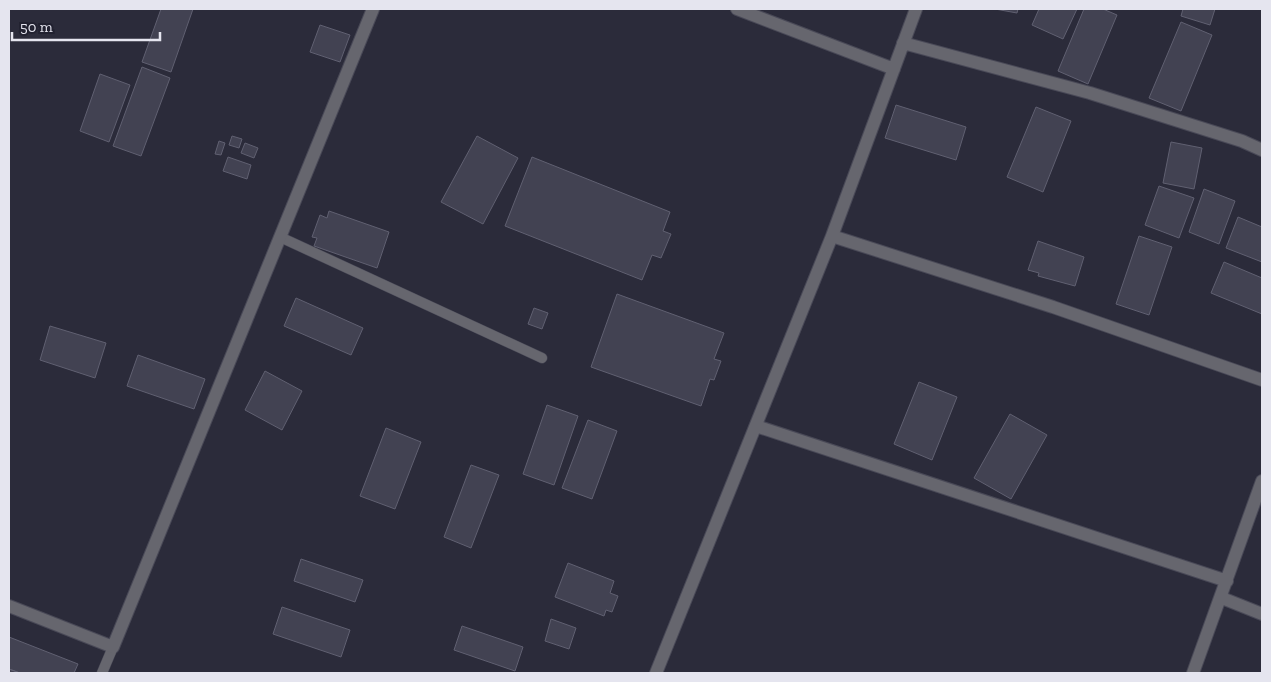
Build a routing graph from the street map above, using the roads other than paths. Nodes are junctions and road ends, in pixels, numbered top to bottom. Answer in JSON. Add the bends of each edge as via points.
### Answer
{"nodes":[{"id":1,"x":373,"y":9,"type":"edge"},
{"id":2,"x":737,"y":9,"type":"edge"},
{"id":3,"x":916,"y":9,"type":"edge"},
{"id":4,"x":903,"y":43,"type":"junction"},
{"id":5,"x":894,"y":69,"type":"junction"},
{"id":6,"x":1262,"y":150,"type":"edge"},
{"id":7,"x":832,"y":236,"type":"junction"},
{"id":8,"x":280,"y":237,"type":"junction"},
{"id":9,"x":542,"y":358,"type":"dead end"},
{"id":10,"x":1262,"y":380,"type":"edge"},
{"id":11,"x":756,"y":426,"type":"junction"},
{"id":12,"x":1262,"y":481,"type":"edge"},
{"id":13,"x":1227,"y":581,"type":"junction"},
{"id":14,"x":1222,"y":598,"type":"junction"},
{"id":15,"x":9,"y":606,"type":"edge"},
{"id":16,"x":1262,"y":614,"type":"edge"},
{"id":17,"x":113,"y":647,"type":"junction"},
{"id":18,"x":102,"y":673,"type":"edge"},
{"id":19,"x":656,"y":673,"type":"edge"},
{"id":20,"x":1194,"y":673,"type":"edge"}],
"edges":[{"from":1,"to":8,"type":"street"},
{"from":2,"to":5,"type":"street"},
{"from":3,"to":4,"type":"street"},
{"from":4,"to":5,"type":"street"},
{"from":4,"to":6,"type":"street","via":[[1090,93]]},
{"from":5,"to":7,"type":"street"},
{"from":7,"to":10,"type":"street","via":[[1053,307]]},
{"from":7,"to":11,"type":"street"},
{"from":8,"to":9,"type":"lane"},
{"from":8,"to":17,"type":"street"},
{"from":11,"to":13,"type":"street"},
{"from":11,"to":19,"type":"street"},
{"from":12,"to":13,"type":"street"},
{"from":13,"to":14,"type":"street"},
{"from":14,"to":16,"type":"street"},
{"from":14,"to":20,"type":"street"},
{"from":15,"to":17,"type":"street"},
{"from":17,"to":18,"type":"lane"}]}
